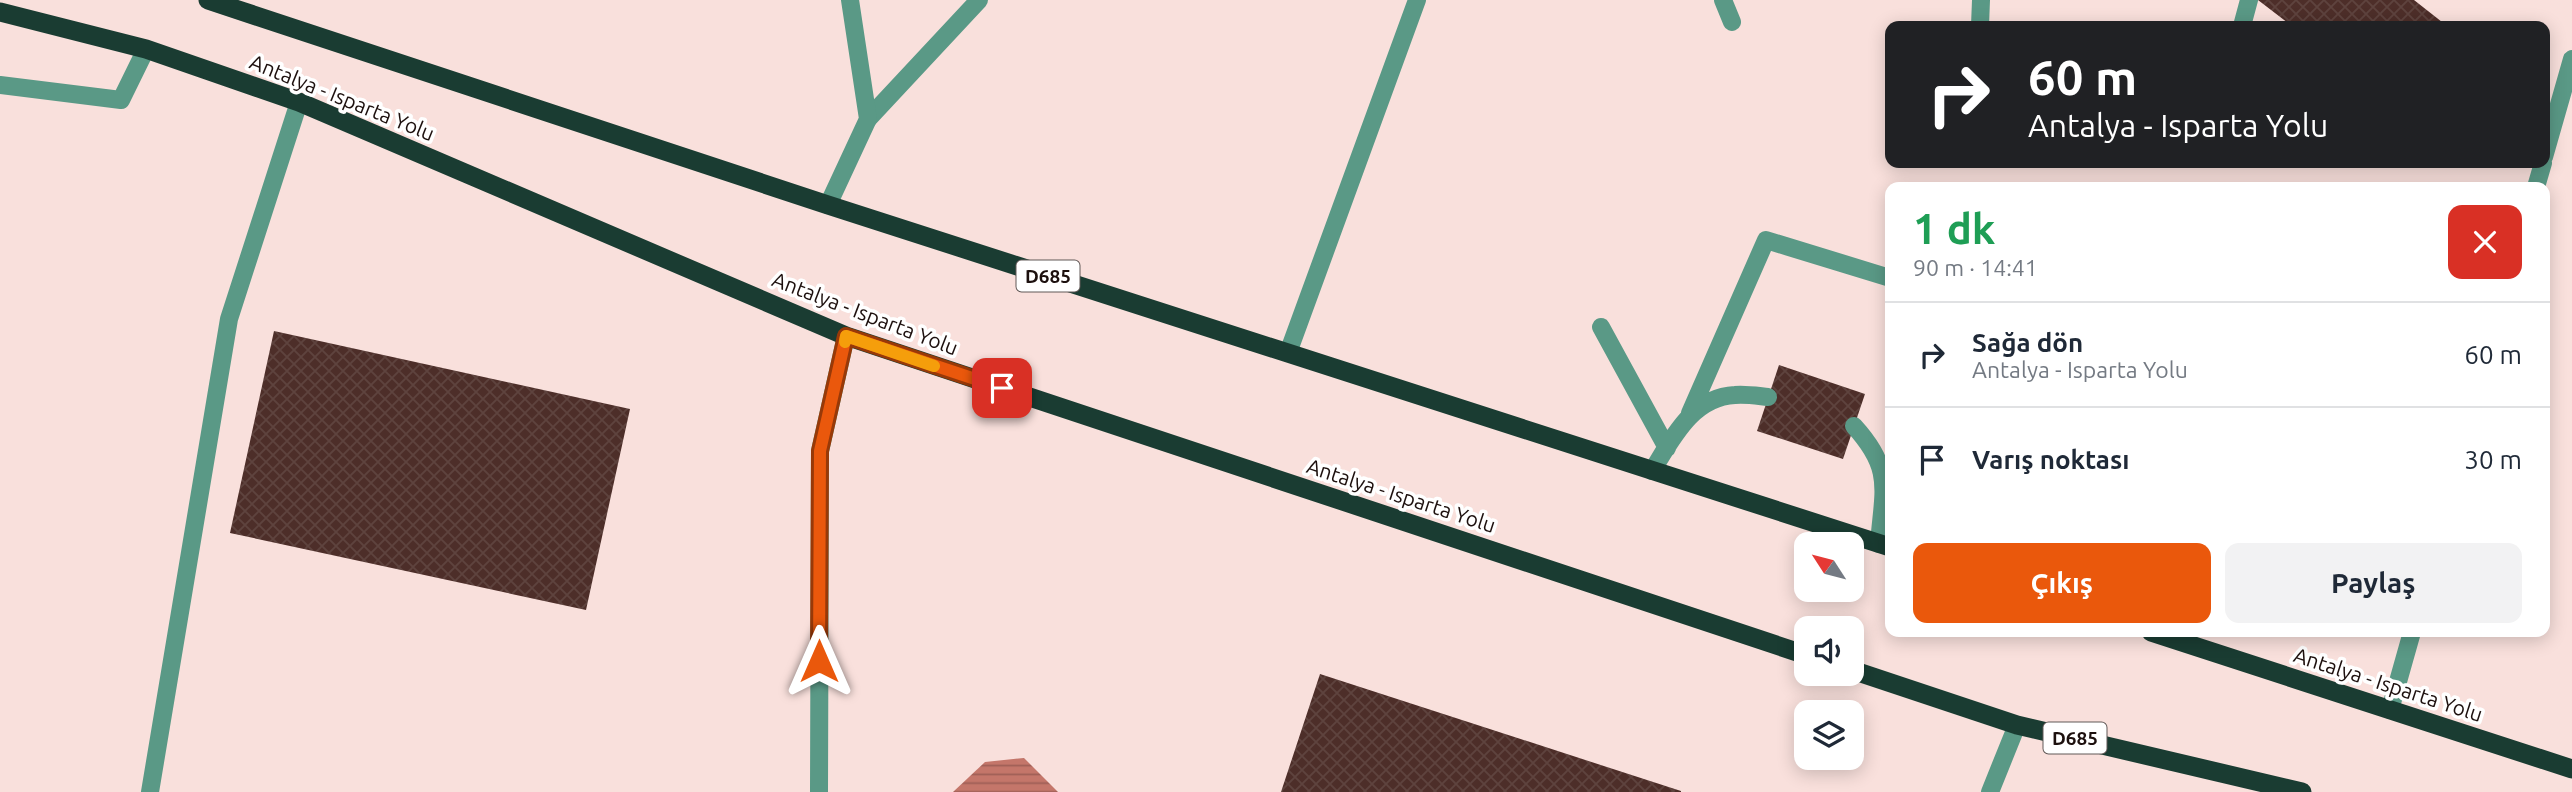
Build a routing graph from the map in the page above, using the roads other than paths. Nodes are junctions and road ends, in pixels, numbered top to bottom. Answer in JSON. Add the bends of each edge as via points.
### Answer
{"nodes":[{"id":1,"x":208,"y":0,"type":"edge"},
{"id":2,"x":850,"y":0,"type":"edge"},
{"id":3,"x":979,"y":0,"type":"edge"},
{"id":4,"x":1417,"y":0,"type":"edge"},
{"id":5,"x":1723,"y":0,"type":"edge"},
{"id":6,"x":1981,"y":0,"type":"edge"},
{"id":7,"x":2249,"y":0,"type":"edge"},
{"id":8,"x":0,"y":12,"type":"edge"},
{"id":9,"x":1980,"y":21,"type":"edge"},
{"id":10,"x":2243,"y":21,"type":"edge"},
{"id":11,"x":1732,"y":22,"type":"dead end"},
{"id":12,"x":146,"y":49,"type":"junction"},
{"id":13,"x":2572,"y":59,"type":"edge"},
{"id":14,"x":0,"y":85,"type":"edge"},
{"id":15,"x":299,"y":102,"type":"junction"},
{"id":16,"x":868,"y":119,"type":"junction"},
{"id":17,"x":2550,"y":136,"type":"edge"},
{"id":18,"x":828,"y":205,"type":"junction"},
{"id":19,"x":1885,"y":276,"type":"edge"},
{"id":20,"x":1601,"y":327,"type":"dead end"},
{"id":21,"x":846,"y":336,"type":"junction"},
{"id":22,"x":1288,"y":353,"type":"junction"},
{"id":23,"x":1768,"y":397,"type":"dead end"},
{"id":24,"x":1690,"y":414,"type":"junction"},
{"id":25,"x":1854,"y":426,"type":"dead end"},
{"id":26,"x":1667,"y":448,"type":"junction"},
{"id":27,"x":1652,"y":471,"type":"junction"},
{"id":28,"x":1885,"y":476,"type":"joint"},
{"id":29,"x":1884,"y":546,"type":"edge"},
{"id":30,"x":2167,"y":637,"type":"edge"},
{"id":31,"x":2411,"y":637,"type":"edge"},
{"id":32,"x":1794,"y":651,"type":"edge"},
{"id":33,"x":1864,"y":674,"type":"edge"},
{"id":34,"x":2390,"y":709,"type":"junction"},
{"id":35,"x":2017,"y":725,"type":"junction"},
{"id":36,"x":2570,"y":768,"type":"edge"},
{"id":37,"x":150,"y":792,"type":"edge"},
{"id":38,"x":819,"y":792,"type":"edge"},
{"id":39,"x":1990,"y":792,"type":"edge"},
{"id":40,"x":2302,"y":792,"type":"edge"}],
"edges":[{"from":1,"to":18,"type":"highway","name":"Antalya - Isparta Yolu","number":"D685"},
{"from":2,"to":16,"type":"street"},
{"from":3,"to":16,"type":"street"},
{"from":4,"to":22,"type":"street"},
{"from":5,"to":11,"type":"street"},
{"from":6,"to":9,"type":"street"},
{"from":7,"to":10,"type":"street"},
{"from":8,"to":12,"type":"highway","name":"Antalya - Isparta Yolu"},
{"from":12,"to":14,"type":"street","via":[[121,100]]},
{"from":12,"to":15,"type":"highway","name":"Antalya - Isparta Yolu"},
{"from":13,"to":17,"type":"street"},
{"from":15,"to":21,"type":"highway","name":"Antalya - Isparta Yolu"},
{"from":15,"to":37,"type":"street","via":[[229,319]]},
{"from":16,"to":18,"type":"street"},
{"from":18,"to":22,"type":"highway","name":"Antalya - Isparta Yolu","number":"D685"},
{"from":19,"to":24,"type":"street","via":[[1766,240]]},
{"from":20,"to":26,"type":"street"},
{"from":21,"to":32,"type":"highway","name":"Antalya - Isparta Yolu"},
{"from":21,"to":38,"type":"street","via":[[820,451]]},
{"from":22,"to":27,"type":"highway","name":"Antalya - Isparta Yolu","number":"D685"},
{"from":23,"to":24,"type":"street","via":[[1733,395]]},
{"from":24,"to":26,"type":"street"},
{"from":25,"to":28,"type":"street","via":[[1874,450]]},
{"from":26,"to":27,"type":"street"},
{"from":27,"to":29,"type":"highway","name":"Antalya - Isparta Yolu","number":"D685"},
{"from":28,"to":29,"type":"street"},
{"from":30,"to":34,"type":"highway","name":"Antalya - Isparta Yolu"},
{"from":31,"to":34,"type":"street"},
{"from":33,"to":35,"type":"highway","number":"D685"},
{"from":34,"to":36,"type":"highway","name":"Antalya - Isparta Yolu"},
{"from":35,"to":39,"type":"street"},
{"from":35,"to":40,"type":"highway","number":"D685"}]}
